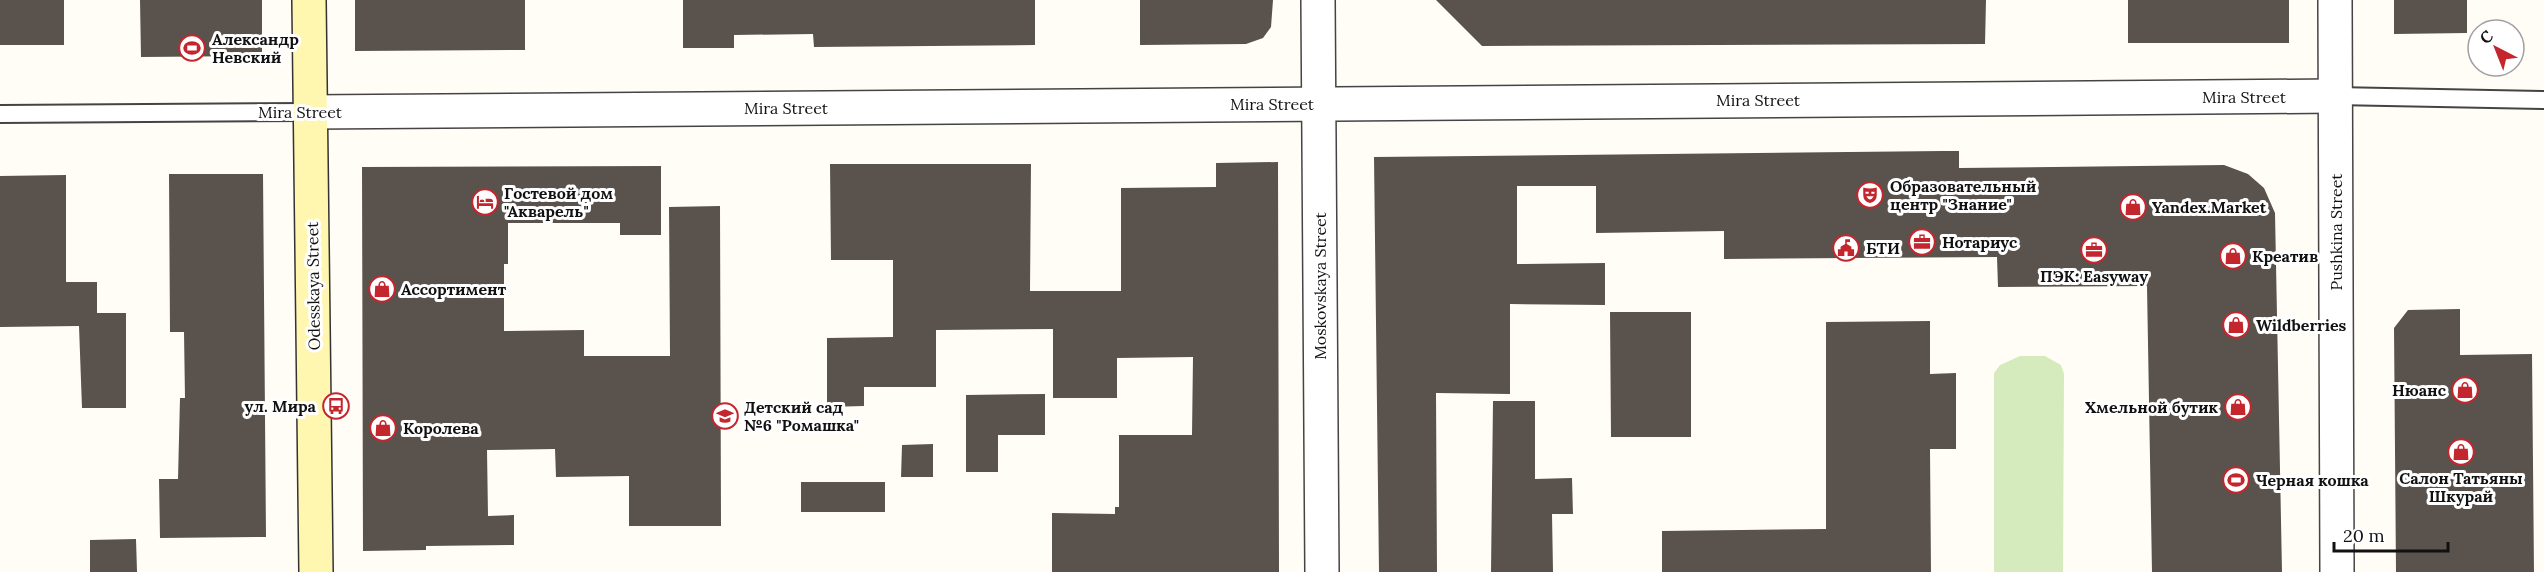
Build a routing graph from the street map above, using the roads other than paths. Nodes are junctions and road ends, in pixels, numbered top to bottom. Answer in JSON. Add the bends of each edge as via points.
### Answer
{"nodes":[{"id":1,"x":309,"y":0,"type":"edge"},
{"id":2,"x":1318,"y":0,"type":"edge"},
{"id":3,"x":2334,"y":0,"type":"edge"},
{"id":4,"x":2335,"y":96,"type":"junction"},
{"id":5,"x":2544,"y":100,"type":"edge"},
{"id":6,"x":1319,"y":104,"type":"junction"},
{"id":7,"x":310,"y":112,"type":"junction"},
{"id":8,"x":0,"y":114,"type":"edge"},
{"id":9,"x":316,"y":572,"type":"edge"},
{"id":10,"x":1323,"y":572,"type":"edge"},
{"id":11,"x":2337,"y":572,"type":"edge"}],
"edges":[{"from":1,"to":7,"type":"street","name":"Odesskaya Street"},
{"from":2,"to":6,"type":"street","name":"Moskovskaya Street"},
{"from":3,"to":4,"type":"street","name":"Pushkina Street"},
{"from":4,"to":5,"type":"lane","name":"Mira Street"},
{"from":4,"to":6,"type":"street","name":"Mira Street"},
{"from":4,"to":11,"type":"street","name":"Pushkina Street"},
{"from":6,"to":7,"type":"street","name":"Mira Street"},
{"from":6,"to":10,"type":"street","name":"Moskovskaya Street"},
{"from":7,"to":8,"type":"lane","name":"Mira Street"},
{"from":7,"to":9,"type":"street","name":"Odesskaya Street"}]}
